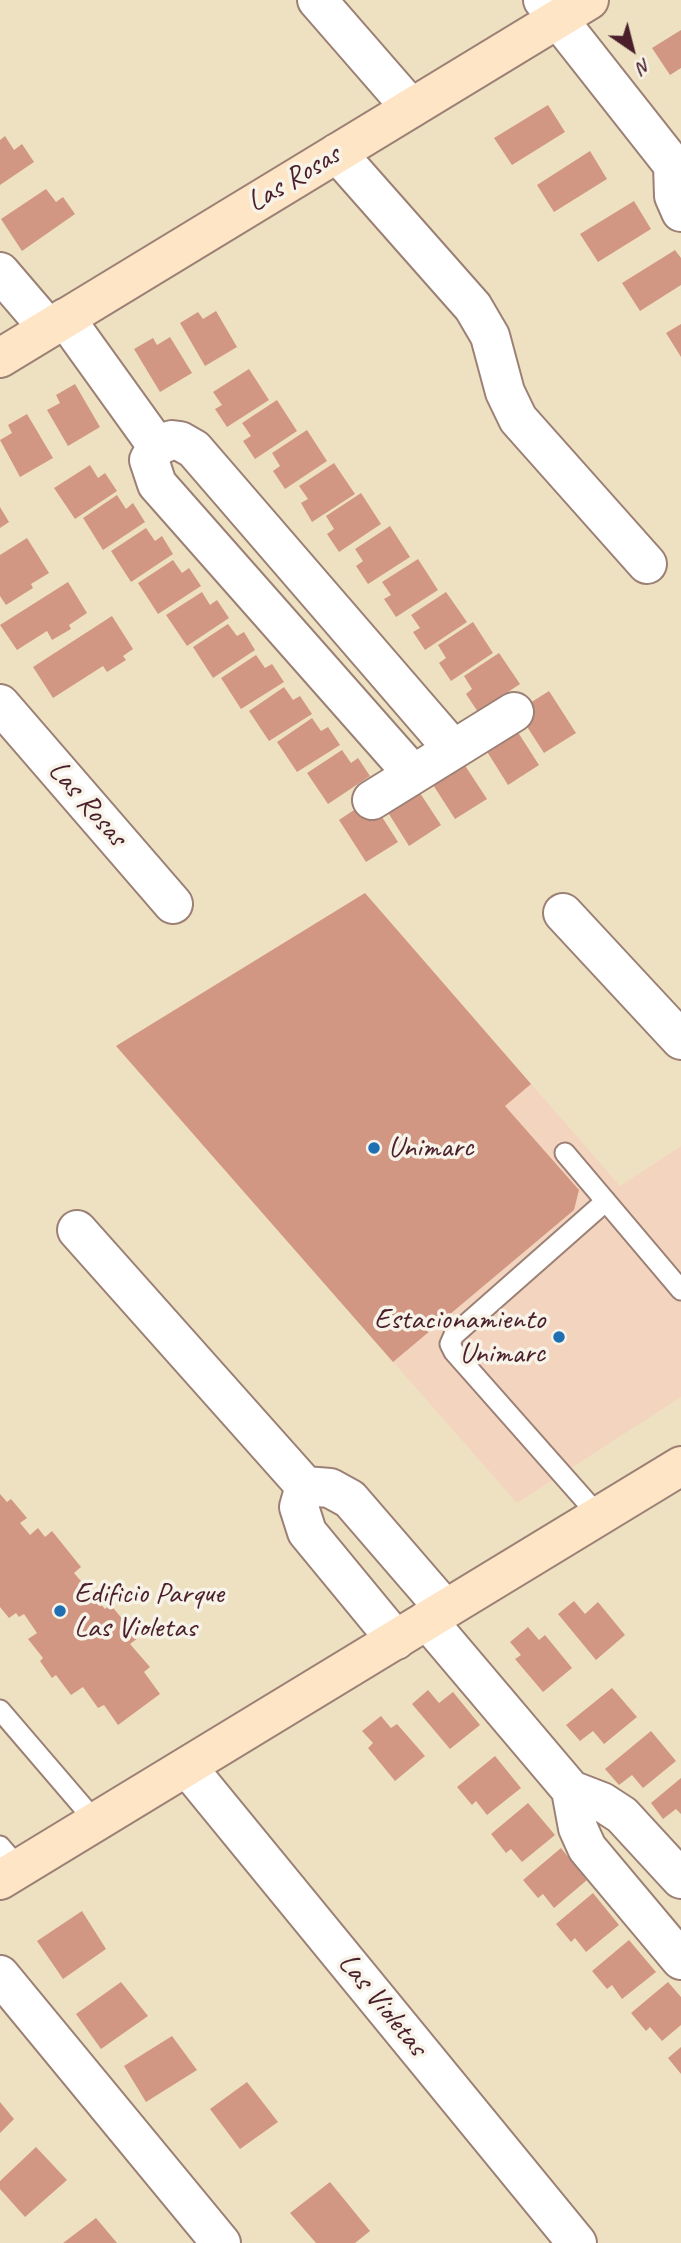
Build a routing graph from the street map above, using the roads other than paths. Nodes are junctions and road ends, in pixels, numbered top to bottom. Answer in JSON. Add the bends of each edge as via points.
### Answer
{"nodes":[{"id":1,"x":317,"y":0,"type":"edge"},
{"id":2,"x":563,"y":6,"type":"edge"},
{"id":3,"x":411,"y":108,"type":"junction"},
{"id":4,"x":337,"y":153,"type":"junction"},
{"id":5,"x":677,"y":165,"type":"edge"},
{"id":6,"x":681,"y":212,"type":"edge"},
{"id":7,"x":0,"y":272,"type":"edge"},
{"id":8,"x":57,"y":323,"type":"junction"},
{"id":9,"x":0,"y":358,"type":"edge"},
{"id":10,"x":157,"y":446,"type":"junction"},
{"id":11,"x":647,"y":564,"type":"dead end"},
{"id":12,"x":0,"y":704,"type":"edge"},
{"id":13,"x":514,"y":712,"type":"dead end"},
{"id":14,"x":453,"y":749,"type":"junction"},
{"id":15,"x":413,"y":775,"type":"junction"},
{"id":16,"x":372,"y":800,"type":"dead end"},
{"id":17,"x":173,"y":904,"type":"dead end"},
{"id":18,"x":563,"y":913,"type":"dead end"},
{"id":19,"x":681,"y":1040,"type":"edge"},
{"id":20,"x":565,"y":1153,"type":"dead end"},
{"id":21,"x":606,"y":1201,"type":"junction"},
{"id":22,"x":77,"y":1230,"type":"dead end"},
{"id":23,"x":681,"y":1290,"type":"edge"},
{"id":24,"x":680,"y":1469,"type":"edge"},
{"id":25,"x":305,"y":1486,"type":"junction"},
{"id":26,"x":599,"y":1516,"type":"junction"},
{"id":27,"x":423,"y":1623,"type":"junction"},
{"id":28,"x":0,"y":1710,"type":"edge"},
{"id":29,"x":187,"y":1767,"type":"junction"},
{"id":30,"x":572,"y":1790,"type":"junction"},
{"id":31,"x":96,"y":1822,"type":"junction"},
{"id":32,"x":6,"y":1865,"type":"edge"},
{"id":33,"x":681,"y":1879,"type":"edge"},
{"id":34,"x":681,"y":1960,"type":"edge"},
{"id":35,"x":0,"y":1975,"type":"edge"},
{"id":36,"x":221,"y":2243,"type":"edge"},
{"id":37,"x":577,"y":2243,"type":"edge"}],
"edges":[{"from":1,"to":3,"type":"street"},
{"from":2,"to":3,"type":"street","name":"Las Rosas"},
{"from":2,"to":5,"type":"street"},
{"from":3,"to":4,"type":"street","name":"Las Rosas"},
{"from":4,"to":8,"type":"street","name":"Las Rosas"},
{"from":4,"to":11,"type":"street","via":[[472,307],[490,336],[505,392],[519,419]]},
{"from":5,"to":6,"type":"street","via":[[674,196]]},
{"from":7,"to":8,"type":"street"},
{"from":8,"to":9,"type":"street","name":"Las Rosas"},
{"from":8,"to":10,"type":"street"},
{"from":10,"to":14,"type":"street","via":[[180,441],[194,449]]},
{"from":10,"to":15,"type":"street","via":[[149,460],[157,484]]},
{"from":12,"to":17,"type":"street","name":"Las Rosas"},
{"from":13,"to":14,"type":"street"},
{"from":14,"to":15,"type":"street"},
{"from":15,"to":16,"type":"street"},
{"from":18,"to":19,"type":"street"},
{"from":20,"to":21,"type":"lane"},
{"from":21,"to":23,"type":"lane"},
{"from":21,"to":26,"type":"lane","via":[[454,1335],[450,1344]]},
{"from":22,"to":25,"type":"street"},
{"from":24,"to":26,"type":"street"},
{"from":25,"to":27,"type":"street","via":[[330,1488],[350,1499]]},
{"from":25,"to":27,"type":"street","via":[[299,1507],[307,1532]]},
{"from":26,"to":27,"type":"street"},
{"from":27,"to":29,"type":"street"},
{"from":27,"to":30,"type":"street"},
{"from":28,"to":31,"type":"lane"},
{"from":29,"to":31,"type":"street"},
{"from":29,"to":37,"type":"street","name":"Las Violetas"},
{"from":30,"to":33,"type":"street","via":[[622,1815]]},
{"from":30,"to":34,"type":"street","via":[[578,1828],[587,1848]]},
{"from":31,"to":32,"type":"street"},
{"from":35,"to":36,"type":"street"}]}
